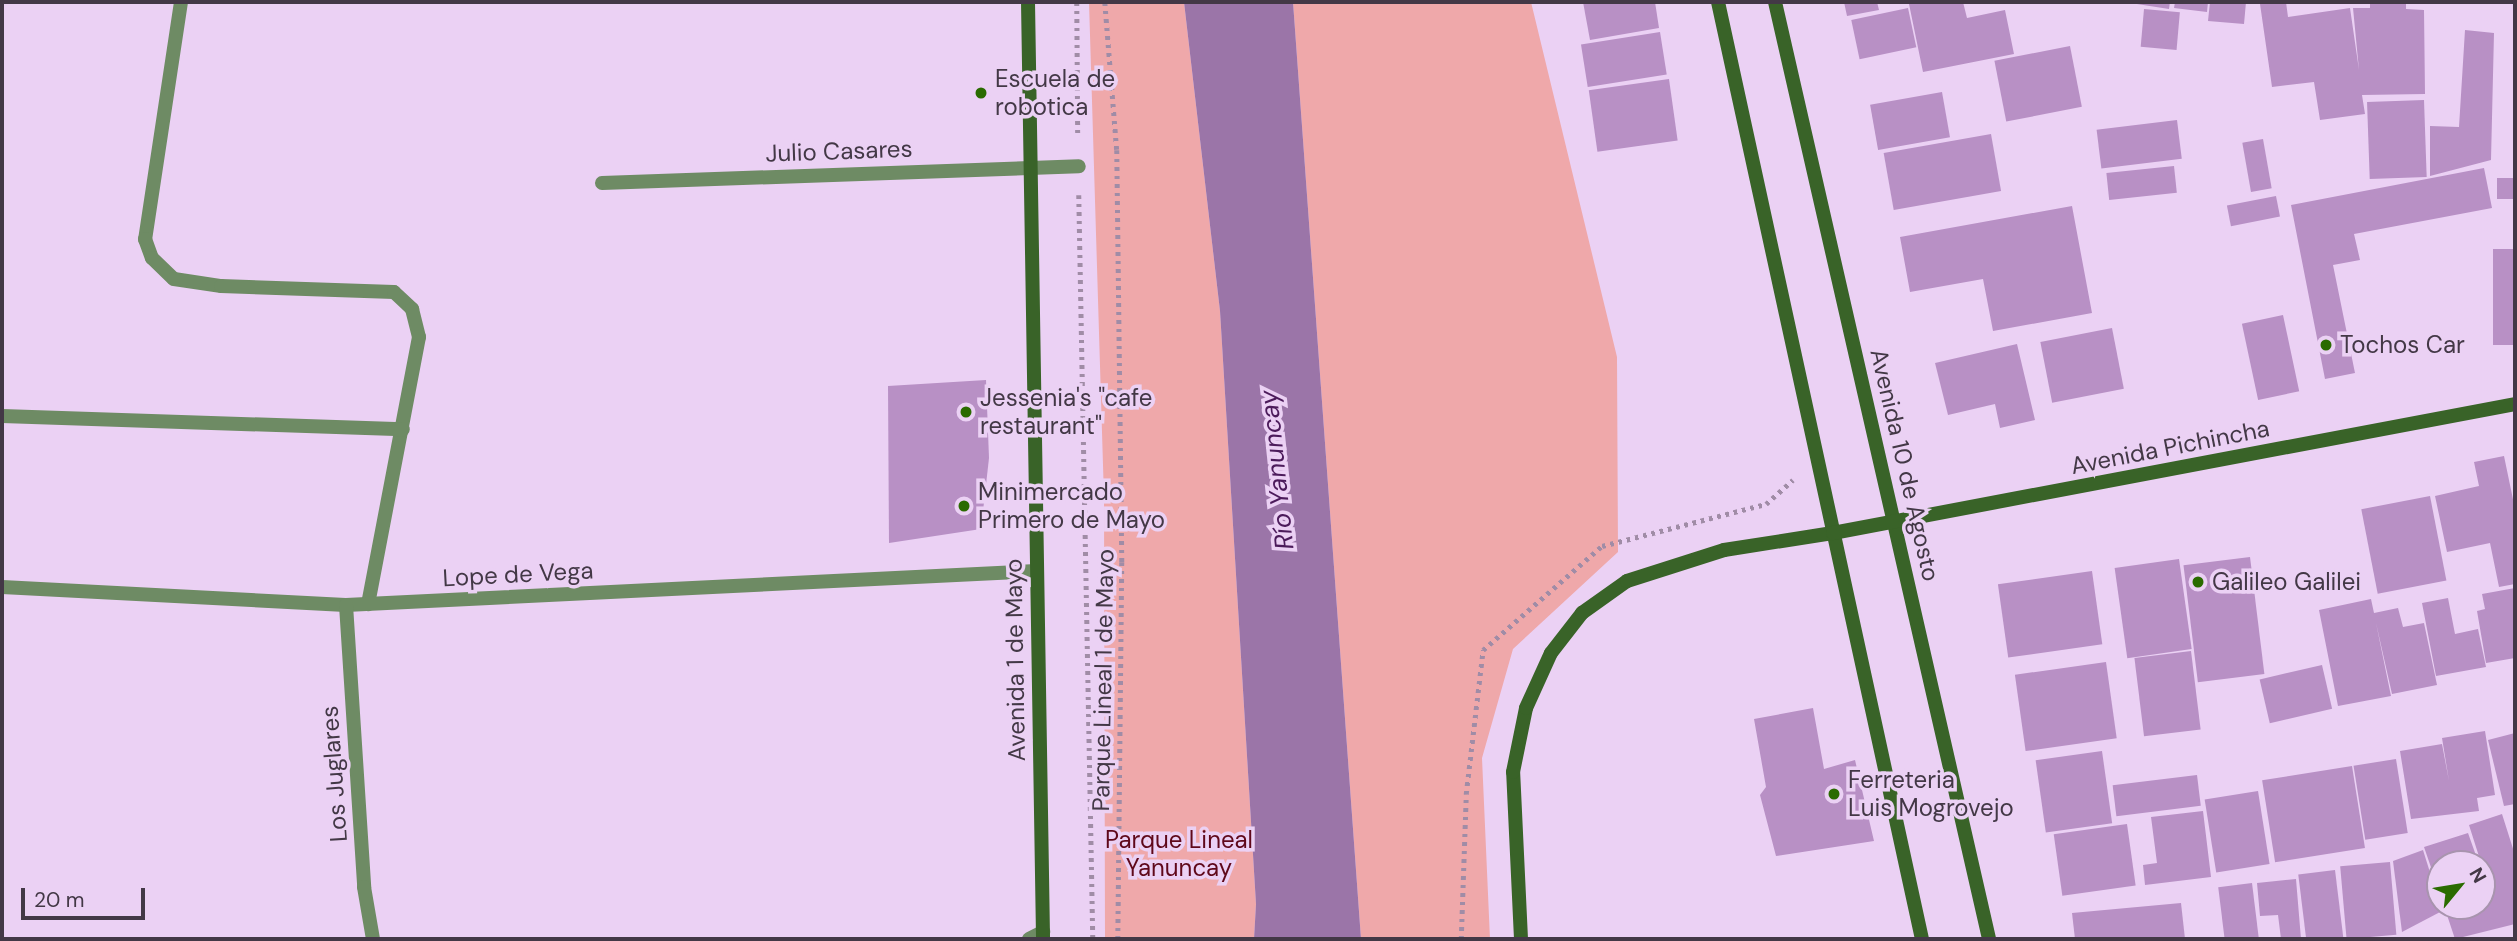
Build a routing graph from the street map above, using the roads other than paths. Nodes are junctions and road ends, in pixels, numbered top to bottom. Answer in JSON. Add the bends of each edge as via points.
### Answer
{"nodes":[{"id":1,"x":181,"y":2,"type":"edge"},
{"id":2,"x":1028,"y":2,"type":"edge"},
{"id":3,"x":1718,"y":2,"type":"edge"},
{"id":4,"x":1775,"y":2,"type":"edge"},
{"id":5,"x":1079,"y":166,"type":"road end"},
{"id":6,"x":1030,"y":167,"type":"junction"},
{"id":7,"x":602,"y":183,"type":"dead end"},
{"id":8,"x":2515,"y":404,"type":"edge"},
{"id":9,"x":2,"y":416,"type":"edge"},
{"id":10,"x":403,"y":429,"type":"junction"},
{"id":11,"x":1895,"y":522,"type":"junction"},
{"id":12,"x":1833,"y":533,"type":"junction"},
{"id":13,"x":1036,"y":571,"type":"junction"},
{"id":14,"x":2,"y":587,"type":"edge"},
{"id":15,"x":368,"y":604,"type":"junction"},
{"id":16,"x":346,"y":605,"type":"junction"},
{"id":17,"x":1043,"y":936,"type":"edge"},
{"id":18,"x":373,"y":939,"type":"edge"},
{"id":19,"x":1029,"y":939,"type":"edge"},
{"id":20,"x":1521,"y":939,"type":"edge"},
{"id":21,"x":1922,"y":939,"type":"edge"},
{"id":22,"x":1989,"y":939,"type":"edge"}],
"edges":[{"from":1,"to":10,"type":"street","via":[[145,239],[152,258],[174,279],[220,286],[394,292],[412,309],[419,337]]},
{"from":2,"to":6,"type":"main road","name":"Avenida 1 de Mayo"},
{"from":3,"to":12,"type":"main road"},
{"from":4,"to":11,"type":"main road","name":"Avenida 10 de Agosto"},
{"from":5,"to":6,"type":"street","name":"Julio Casares"},
{"from":6,"to":7,"type":"street","name":"Julio Casares"},
{"from":6,"to":13,"type":"main road","name":"Avenida 1 de Mayo"},
{"from":8,"to":11,"type":"main road","name":"Avenida Pichincha"},
{"from":9,"to":10,"type":"street"},
{"from":10,"to":15,"type":"street"},
{"from":11,"to":12,"type":"main road","name":"Avenida Pichincha"},
{"from":11,"to":22,"type":"main road","name":"Avenida 10 de Agosto"},
{"from":12,"to":20,"type":"main road","name":"Avenida Pichincha","via":[[1724,550],[1627,581],[1582,613],[1551,653],[1526,708],[1513,772]]},
{"from":12,"to":21,"type":"main road"},
{"from":13,"to":15,"type":"street","name":"Lope de Vega"},
{"from":13,"to":17,"type":"main road","name":"Avenida 1 de Mayo"},
{"from":14,"to":16,"type":"street","name":"Lope de Vega"},
{"from":15,"to":16,"type":"street","name":"Lope de Vega"},
{"from":16,"to":18,"type":"street","name":"Los Juglares","via":[[365,887]]},
{"from":17,"to":19,"type":"street"}]}
